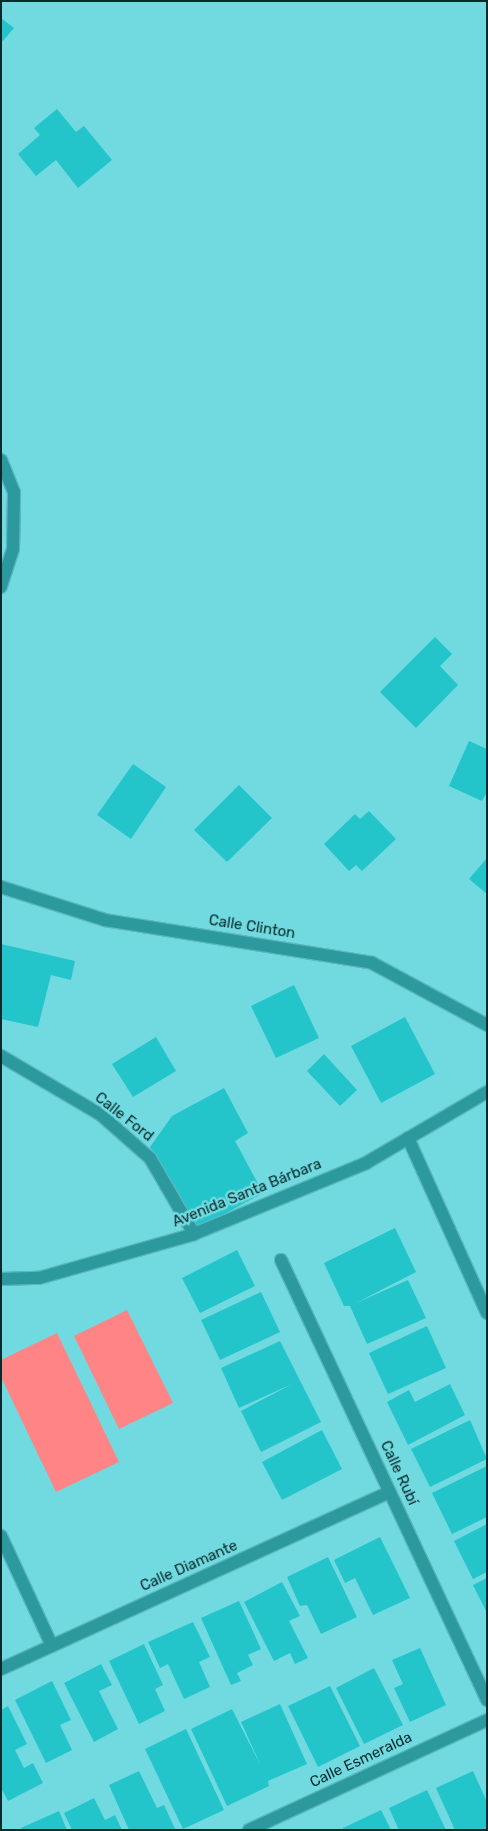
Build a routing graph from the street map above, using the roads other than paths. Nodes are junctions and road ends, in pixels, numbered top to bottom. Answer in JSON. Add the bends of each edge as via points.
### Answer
{"nodes":[{"id":1,"x":1,"y":460,"type":"edge"},
{"id":2,"x":1,"y":587,"type":"edge"},
{"id":3,"x":1,"y":887,"type":"edge"},
{"id":4,"x":487,"y":1025,"type":"edge"},
{"id":5,"x":1,"y":1056,"type":"edge"},
{"id":6,"x":487,"y":1092,"type":"edge"},
{"id":7,"x":408,"y":1138,"type":"junction"},
{"id":8,"x":194,"y":1234,"type":"junction"},
{"id":9,"x":281,"y":1260,"type":"dead end"},
{"id":10,"x":1,"y":1279,"type":"edge"},
{"id":11,"x":487,"y":1313,"type":"edge"},
{"id":12,"x":390,"y":1492,"type":"junction"},
{"id":13,"x":1,"y":1536,"type":"edge"},
{"id":14,"x":52,"y":1646,"type":"junction"},
{"id":15,"x":1,"y":1669,"type":"edge"},
{"id":16,"x":487,"y":1700,"type":"edge"},
{"id":17,"x":487,"y":1720,"type":"edge"},
{"id":18,"x":249,"y":1830,"type":"edge"}],
"edges":[{"from":1,"to":2,"type":"street","via":[[14,492],[13,549]]},
{"from":3,"to":4,"type":"street","name":"Calle Clinton","via":[[105,920],[372,963]]},
{"from":5,"to":8,"type":"street","name":"Calle Ford","via":[[101,1115],[150,1158]]},
{"from":6,"to":7,"type":"street","name":"Avenida Santa Bárbara"},
{"from":7,"to":8,"type":"street","name":"Avenida Santa Bárbara","via":[[366,1163]]},
{"from":7,"to":11,"type":"street"},
{"from":8,"to":10,"type":"street","name":"Avenida Santa Bárbara","via":[[39,1278]]},
{"from":9,"to":12,"type":"street","name":"Calle Rubí"},
{"from":12,"to":14,"type":"street","name":"Calle Diamante"},
{"from":12,"to":16,"type":"street","name":"Calle Rubí"},
{"from":13,"to":14,"type":"street"},
{"from":14,"to":15,"type":"street","name":"Calle Diamante"},
{"from":17,"to":18,"type":"street","name":"Calle Esmeralda"}]}
